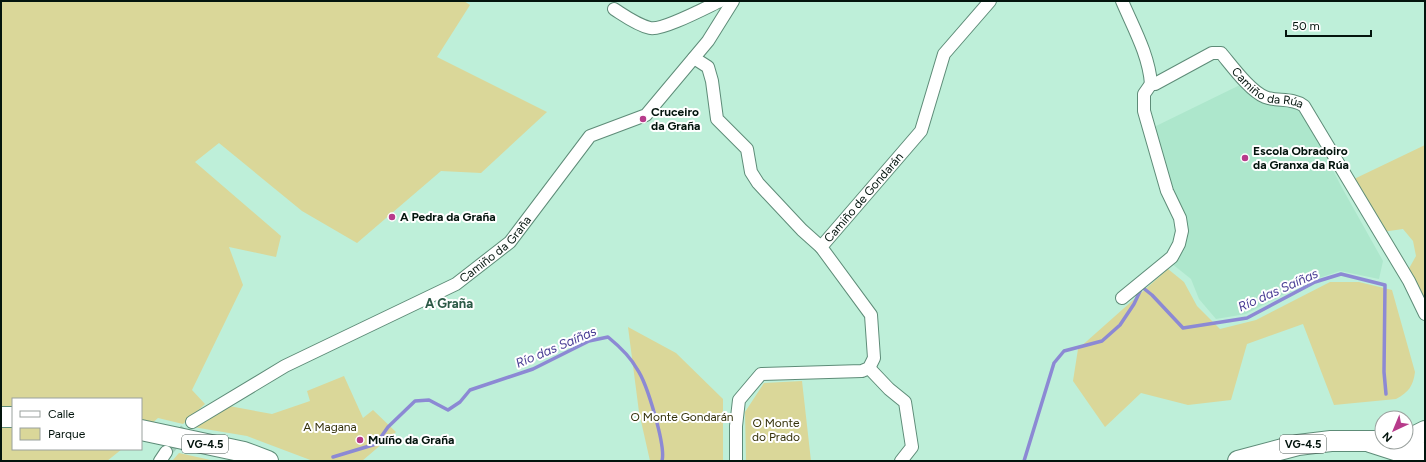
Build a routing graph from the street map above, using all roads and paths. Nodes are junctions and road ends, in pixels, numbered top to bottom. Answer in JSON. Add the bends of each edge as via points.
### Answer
{"nodes":[{"id":1,"x":720,"y":1,"type":"edge"},
{"id":2,"x":733,"y":1,"type":"edge"},
{"id":3,"x":990,"y":1,"type":"edge"},
{"id":4,"x":1122,"y":1,"type":"edge"},
{"id":5,"x":614,"y":9,"type":"dead end"},
{"id":6,"x":694,"y":58,"type":"junction"},
{"id":7,"x":1151,"y":84,"type":"junction"},
{"id":8,"x":821,"y":247,"type":"junction"},
{"id":9,"x":1122,"y":298,"type":"dead end"},
{"id":10,"x":1425,"y":314,"type":"edge"},
{"id":11,"x":870,"y":368,"type":"junction"},
{"id":12,"x":1,"y":417,"type":"edge"},
{"id":13,"x":12,"y":417,"type":"edge"},
{"id":14,"x":192,"y":422,"type":"tunnel mouth"},
{"id":15,"x":142,"y":430,"type":"edge"},
{"id":16,"x":1425,"y":431,"type":"edge"},
{"id":17,"x":1414,"y":436,"type":"edge"},
{"id":18,"x":1374,"y":442,"type":"edge"},
{"id":19,"x":1396,"y":450,"type":"edge"},
{"id":20,"x":1425,"y":453,"type":"edge"},
{"id":21,"x":902,"y":460,"type":"edge"},
{"id":22,"x":268,"y":461,"type":"edge"},
{"id":23,"x":736,"y":461,"type":"edge"},
{"id":24,"x":1238,"y":461,"type":"edge"}],
"edges":[{"from":1,"to":5,"type":"street","via":[[665,26],[652,29]]},
{"from":2,"to":6,"type":"street","name":"Camiño da Graña"},
{"from":3,"to":8,"type":"street","name":"Camiño de Gondarán","via":[[944,54],[921,131]]},
{"from":4,"to":7,"type":"street","via":[[1138,38]]},
{"from":6,"to":8,"type":"street","via":[[708,66],[717,119],[747,149],[751,172],[758,183]]},
{"from":6,"to":14,"type":"street","name":"Camiño da Graña","via":[[646,115],[590,136],[510,242],[456,284],[285,366]]},
{"from":7,"to":9,"type":"street","via":[[1144,94],[1144,111],[1167,191],[1180,218],[1182,231],[1172,258]]},
{"from":7,"to":10,"type":"street","name":"Camiño da Rúa","via":[[1212,52],[1217,52],[1221,53],[1255,91],[1265,97],[1289,100],[1304,106],[1409,281]]},
{"from":8,"to":11,"type":"street","name":"Camiño de Gondarán","via":[[871,315],[874,358]]},
{"from":11,"to":21,"type":"street","via":[[904,402],[912,447]]},
{"from":11,"to":23,"type":"street","via":[[862,371],[761,374],[739,400]]},
{"from":12,"to":13,"type":"highway"},
{"from":15,"to":22,"type":"highway","number":"VG-4.5","via":[[244,452]]},
{"from":16,"to":17,"type":"highway"},
{"from":18,"to":24,"type":"highway","number":"VG-4.5","via":[[1331,441],[1298,445]]},
{"from":19,"to":20,"type":"highway"}]}
